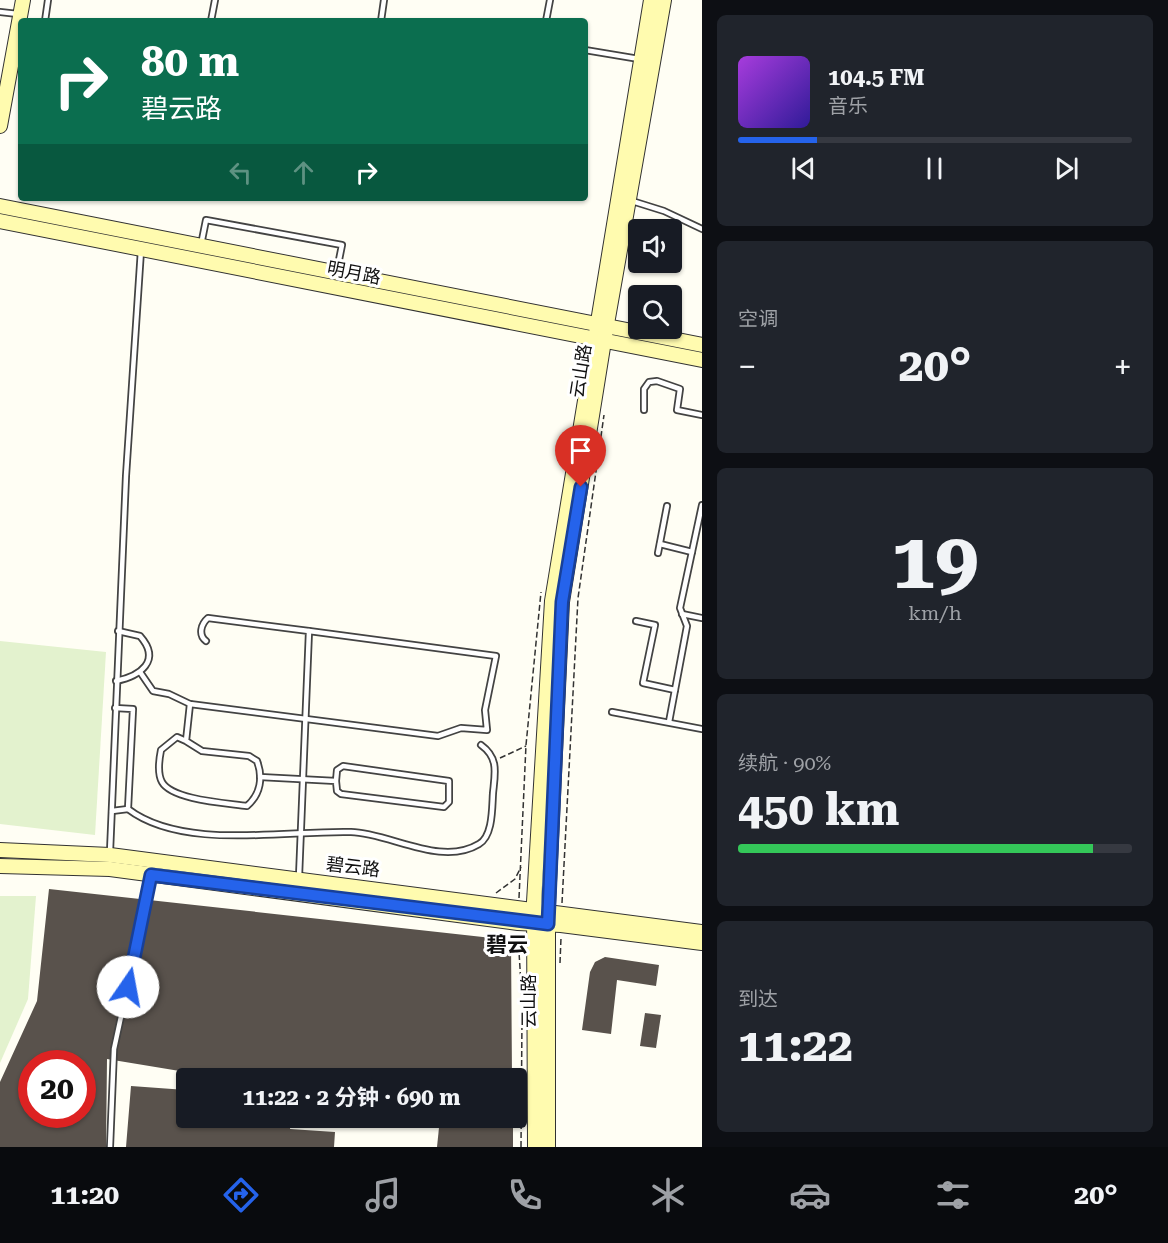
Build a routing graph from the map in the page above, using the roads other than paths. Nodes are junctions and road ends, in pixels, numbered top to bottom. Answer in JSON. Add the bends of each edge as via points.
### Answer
{"nodes":[{"id":1,"x":24,"y":0,"type":"edge"},
{"id":2,"x":48,"y":0,"type":"edge"},
{"id":3,"x":215,"y":0,"type":"edge"},
{"id":4,"x":384,"y":0,"type":"edge"},
{"id":5,"x":550,"y":0,"type":"edge"},
{"id":6,"x":651,"y":0,"type":"edge"},
{"id":7,"x":664,"y":0,"type":"edge"},
{"id":8,"x":0,"y":12,"type":"edge"},
{"id":9,"x":21,"y":15,"type":"junction"},
{"id":10,"x":20,"y":18,"type":"edge"},
{"id":11,"x":45,"y":18,"type":"edge"},
{"id":12,"x":212,"y":18,"type":"edge"},
{"id":13,"x":381,"y":18,"type":"edge"},
{"id":14,"x":547,"y":18,"type":"edge"},
{"id":15,"x":18,"y":31,"type":"edge"},
{"id":16,"x":588,"y":51,"type":"edge"},
{"id":17,"x":641,"y":60,"type":"junction"},
{"id":18,"x":0,"y":126,"type":"edge"},
{"id":19,"x":630,"y":200,"type":"junction"},
{"id":20,"x":0,"y":206,"type":"edge"},
{"id":21,"x":0,"y":221,"type":"edge"},
{"id":22,"x":702,"y":229,"type":"edge"},
{"id":23,"x":201,"y":246,"type":"junction"},
{"id":24,"x":141,"y":249,"type":"junction"},
{"id":25,"x":336,"y":273,"type":"junction"},
{"id":26,"x":602,"y":325,"type":"junction"},
{"id":27,"x":598,"y":340,"type":"junction"},
{"id":28,"x":702,"y":345,"type":"edge"},
{"id":29,"x":702,"y":360,"type":"edge"},
{"id":30,"x":644,"y":410,"type":"dead end"},
{"id":31,"x":702,"y":415,"type":"edge"},
{"id":32,"x":702,"y":505,"type":"edge"},
{"id":33,"x":667,"y":507,"type":"dead end"},
{"id":34,"x":695,"y":539,"type":"junction"},
{"id":35,"x":702,"y":540,"type":"edge"},
{"id":36,"x":660,"y":544,"type":"junction"},
{"id":37,"x":692,"y":552,"type":"junction"},
{"id":38,"x":658,"y":553,"type":"dead end"},
{"id":39,"x":682,"y":614,"type":"junction"},
{"id":40,"x":702,"y":618,"type":"edge"},
{"id":41,"x":636,"y":621,"type":"dead end"},
{"id":42,"x":118,"y":631,"type":"junction"},
{"id":43,"x":309,"y":631,"type":"junction"},
{"id":44,"x":206,"y":642,"type":"dead end"},
{"id":45,"x":140,"y":672,"type":"junction"},
{"id":46,"x":116,"y":681,"type":"junction"},
{"id":47,"x":675,"y":690,"type":"junction"},
{"id":48,"x":190,"y":704,"type":"junction"},
{"id":49,"x":115,"y":708,"type":"junction"},
{"id":50,"x":612,"y":712,"type":"dead end"},
{"id":51,"x":306,"y":719,"type":"junction"},
{"id":52,"x":669,"y":722,"type":"junction"},
{"id":53,"x":702,"y":729,"type":"edge"},
{"id":54,"x":186,"y":741,"type":"junction"},
{"id":55,"x":481,"y":745,"type":"dead end"},
{"id":56,"x":260,"y":777,"type":"junction"},
{"id":57,"x":303,"y":777,"type":"junction"},
{"id":58,"x":336,"y":781,"type":"junction"},
{"id":59,"x":128,"y":809,"type":"junction"},
{"id":60,"x":112,"y":810,"type":"junction"},
{"id":61,"x":301,"y":834,"type":"junction"},
{"id":62,"x":0,"y":850,"type":"edge"},
{"id":63,"x":110,"y":855,"type":"junction"},
{"id":64,"x":0,"y":866,"type":"edge"},
{"id":65,"x":151,"y":875,"type":"junction"},
{"id":66,"x":299,"y":880,"type":"junction"},
{"id":67,"x":534,"y":909,"type":"junction"},
{"id":68,"x":554,"y":919,"type":"junction"},
{"id":69,"x":533,"y":924,"type":"junction"},
{"id":70,"x":702,"y":932,"type":"edge"},
{"id":71,"x":702,"y":943,"type":"edge"},
{"id":72,"x":110,"y":1147,"type":"edge"},
{"id":73,"x":535,"y":1147,"type":"edge"},
{"id":74,"x":548,"y":1147,"type":"edge"}],
"edges":[{"from":1,"to":9,"type":"street"},
{"from":2,"to":11,"type":"lane"},
{"from":3,"to":12,"type":"lane"},
{"from":4,"to":13,"type":"lane"},
{"from":5,"to":14,"type":"lane"},
{"from":6,"to":17,"type":"street","name":"云山路"},
{"from":7,"to":19,"type":"street","name":"云山路"},
{"from":8,"to":9,"type":"lane"},
{"from":9,"to":10,"type":"street"},
{"from":15,"to":18,"type":"street"},
{"from":16,"to":17,"type":"lane"},
{"from":17,"to":26,"type":"street","name":"云山路"},
{"from":19,"to":22,"type":"lane"},
{"from":19,"to":26,"type":"street","name":"云山路"},
{"from":20,"to":23,"type":"street","name":"明月路"},
{"from":21,"to":24,"type":"street","name":"明月路"},
{"from":23,"to":25,"type":"street","name":"明月路"},
{"from":23,"to":25,"type":"lane","via":[[206,220],[342,245]]},
{"from":24,"to":27,"type":"street","name":"明月路"},
{"from":24,"to":42,"type":"lane"},
{"from":25,"to":26,"type":"street","name":"明月路"},
{"from":26,"to":27,"type":"street","name":"云山路"},
{"from":26,"to":28,"type":"street","name":"明月路"},
{"from":27,"to":29,"type":"street","name":"明月路"},
{"from":27,"to":67,"type":"street","name":"云山路","via":[[552,601]]},
{"from":27,"to":68,"type":"street","name":"云山路","via":[[562,602]]},
{"from":30,"to":31,"type":"lane","via":[[644,389],[649,382],[657,381],[680,389],[677,410]]},
{"from":32,"to":34,"type":"lane"},
{"from":33,"to":36,"type":"lane"},
{"from":34,"to":35,"type":"lane"},
{"from":34,"to":37,"type":"lane"},
{"from":36,"to":37,"type":"lane"},
{"from":36,"to":38,"type":"lane"},
{"from":37,"to":39,"type":"lane"},
{"from":39,"to":40,"type":"lane"},
{"from":39,"to":47,"type":"lane","via":[[687,626]]},
{"from":41,"to":47,"type":"lane","via":[[655,625],[643,683]]},
{"from":42,"to":45,"type":"lane","via":[[133,633],[145,642],[148,658]]},
{"from":42,"to":46,"type":"lane"},
{"from":43,"to":44,"type":"lane","via":[[208,618],[201,632]]},
{"from":43,"to":51,"type":"lane"},
{"from":43,"to":51,"type":"lane","via":[[496,656],[484,710],[487,730],[461,728],[438,736]]},
{"from":45,"to":46,"type":"lane"},
{"from":45,"to":48,"type":"lane","via":[[153,691]]},
{"from":46,"to":49,"type":"lane"},
{"from":47,"to":52,"type":"lane"},
{"from":48,"to":51,"type":"lane"},
{"from":48,"to":54,"type":"lane"},
{"from":49,"to":59,"type":"lane","via":[[133,709]]},
{"from":49,"to":60,"type":"lane"},
{"from":50,"to":52,"type":"lane"},
{"from":51,"to":57,"type":"lane"},
{"from":52,"to":53,"type":"lane"},
{"from":54,"to":56,"type":"lane","via":[[201,751],[249,756],[257,761]]},
{"from":54,"to":56,"type":"lane","via":[[177,737],[161,750],[160,780],[172,792],[247,806],[255,800]]},
{"from":55,"to":61,"type":"lane","via":[[495,762],[488,831],[481,843],[465,850],[426,849],[351,832]]},
{"from":56,"to":57,"type":"lane"},
{"from":57,"to":58,"type":"lane"},
{"from":57,"to":61,"type":"lane"},
{"from":58,"to":58,"type":"lane","via":[[337,770],[343,766],[449,781],[451,786],[449,802],[444,807],[341,794]]},
{"from":59,"to":60,"type":"lane"},
{"from":59,"to":61,"type":"lane","via":[[158,824],[214,834]]},
{"from":60,"to":63,"type":"lane"},
{"from":61,"to":66,"type":"lane"},
{"from":62,"to":63,"type":"street","name":"碧云路"},
{"from":63,"to":66,"type":"street","name":"碧云路"},
{"from":64,"to":65,"type":"street","name":"碧云路","via":[[110,869]]},
{"from":65,"to":69,"type":"street","name":"碧云路"},
{"from":65,"to":72,"type":"lane","via":[[114,1049]]},
{"from":66,"to":67,"type":"street","name":"碧云路"},
{"from":67,"to":68,"type":"street","name":"碧云路"},
{"from":67,"to":69,"type":"street","name":"云山路"},
{"from":68,"to":69,"type":"street","name":"碧云路"},
{"from":68,"to":70,"type":"street","name":"碧云路"},
{"from":68,"to":71,"type":"street","name":"碧云路"},
{"from":68,"to":74,"type":"street","name":"云山路"},
{"from":69,"to":73,"type":"street","name":"云山路"}]}
